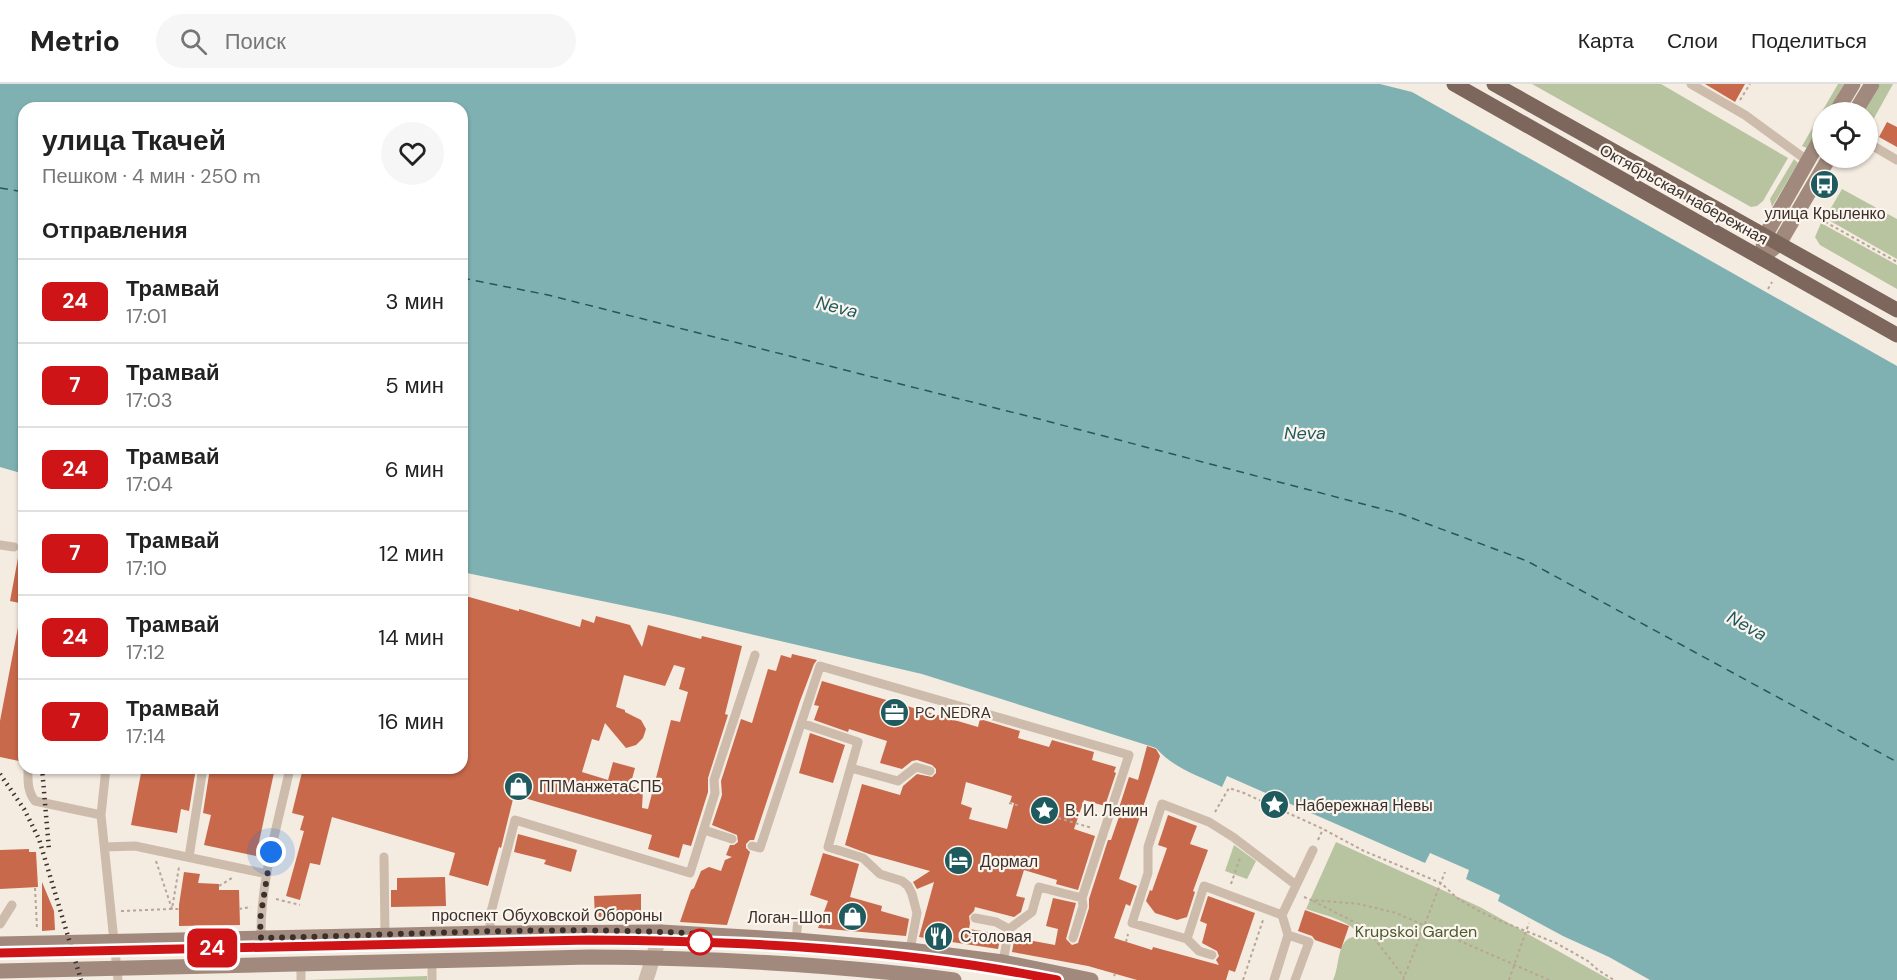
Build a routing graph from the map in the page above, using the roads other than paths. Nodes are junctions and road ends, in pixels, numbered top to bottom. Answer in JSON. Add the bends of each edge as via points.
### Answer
{"nodes":[{"id":1,"x":1454,"y":84,"type":"edge"},
{"id":2,"x":1494,"y":84,"type":"edge"},
{"id":3,"x":1690,"y":84,"type":"edge"},
{"id":4,"x":1853,"y":84,"type":"edge"},
{"id":5,"x":1872,"y":84,"type":"edge"},
{"id":6,"x":1842,"y":102,"type":"edge"},
{"id":7,"x":1861,"y":102,"type":"edge"},
{"id":8,"x":1878,"y":149,"type":"edge"},
{"id":9,"x":1812,"y":154,"type":"edge"},
{"id":10,"x":1897,"y":160,"type":"edge"},
{"id":11,"x":1808,"y":161,"type":"junction"},
{"id":12,"x":1823,"y":168,"type":"edge"},
{"id":13,"x":1765,"y":236,"type":"junction"},
{"id":14,"x":1779,"y":244,"type":"junction"},
{"id":15,"x":1761,"y":258,"type":"junction"},
{"id":16,"x":1897,"y":310,"type":"edge"},
{"id":17,"x":1897,"y":335,"type":"edge"},
{"id":18,"x":0,"y":545,"type":"edge"},
{"id":19,"x":14,"y":547,"type":"dead end"},
{"id":20,"x":755,"y":655,"type":"dead end"},
{"id":21,"x":801,"y":723,"type":"junction"},
{"id":22,"x":851,"y":768,"type":"junction"},
{"id":23,"x":930,"y":771,"type":"dead end"},
{"id":24,"x":28,"y":774,"type":"edge"},
{"id":25,"x":105,"y":774,"type":"edge"},
{"id":26,"x":202,"y":774,"type":"edge"},
{"id":27,"x":289,"y":774,"type":"edge"},
{"id":28,"x":101,"y":815,"type":"junction"},
{"id":29,"x":704,"y":830,"type":"junction"},
{"id":30,"x":732,"y":839,"type":"dead end"},
{"id":31,"x":752,"y":846,"type":"dead end"},
{"id":32,"x":105,"y":847,"type":"junction"},
{"id":33,"x":1313,"y":850,"type":"dead end"},
{"id":34,"x":185,"y":856,"type":"junction"},
{"id":35,"x":384,"y":857,"type":"dead end"},
{"id":36,"x":267,"y":874,"type":"junction"},
{"id":37,"x":1295,"y":888,"type":"junction"},
{"id":38,"x":1082,"y":898,"type":"junction"},
{"id":39,"x":12,"y":904,"type":"dead end"},
{"id":40,"x":1282,"y":915,"type":"junction"},
{"id":41,"x":975,"y":918,"type":"dead end"},
{"id":42,"x":798,"y":921,"type":"dead end"},
{"id":43,"x":0,"y":924,"type":"edge"},
{"id":44,"x":1009,"y":929,"type":"junction"},
{"id":45,"x":661,"y":932,"type":"junction"},
{"id":46,"x":490,"y":933,"type":"junction"},
{"id":47,"x":385,"y":935,"type":"junction"},
{"id":48,"x":1288,"y":935,"type":"junction"},
{"id":49,"x":261,"y":938,"type":"junction"},
{"id":50,"x":1073,"y":938,"type":"dead end"},
{"id":51,"x":1186,"y":939,"type":"junction"},
{"id":52,"x":796,"y":940,"type":"junction"},
{"id":53,"x":115,"y":941,"type":"junction"},
{"id":54,"x":0,"y":944,"type":"edge"},
{"id":55,"x":910,"y":950,"type":"junction"},
{"id":56,"x":1212,"y":955,"type":"dead end"},
{"id":57,"x":653,"y":958,"type":"junction"},
{"id":58,"x":432,"y":960,"type":"junction"},
{"id":59,"x":1003,"y":962,"type":"junction"},
{"id":60,"x":301,"y":964,"type":"junction"},
{"id":61,"x":0,"y":971,"type":"edge"},
{"id":62,"x":118,"y":974,"type":"edge"},
{"id":63,"x":892,"y":976,"type":"edge"},
{"id":64,"x":301,"y":980,"type":"edge"},
{"id":65,"x":432,"y":980,"type":"edge"},
{"id":66,"x":646,"y":980,"type":"edge"},
{"id":67,"x":954,"y":980,"type":"edge"},
{"id":68,"x":1091,"y":980,"type":"edge"},
{"id":69,"x":1274,"y":980,"type":"edge"},
{"id":70,"x":1296,"y":980,"type":"edge"}],
"edges":[{"from":1,"to":15,"type":"main road","name":"Октябрьская набережная"},
{"from":2,"to":13,"type":"main road","name":"Октябрьская набережная"},
{"from":3,"to":11,"type":"lane","via":[[1745,115]]},
{"from":4,"to":6,"type":"main road"},
{"from":5,"to":7,"type":"main road"},
{"from":8,"to":10,"type":"lane"},
{"from":9,"to":11,"type":"main road"},
{"from":11,"to":13,"type":"main road"},
{"from":12,"to":14,"type":"main road"},
{"from":13,"to":14,"type":"main road","name":"Октябрьская набережная"},
{"from":13,"to":15,"type":"main road"},
{"from":14,"to":15,"type":"main road"},
{"from":14,"to":16,"type":"main road","name":"Октябрьская набережная"},
{"from":15,"to":17,"type":"main road","name":"Октябрьская набережная"},
{"from":18,"to":19,"type":"lane"},
{"from":20,"to":29,"type":"lane","via":[[714,780],[715,793]]},
{"from":21,"to":22,"type":"lane","via":[[858,742]]},
{"from":21,"to":31,"type":"lane","via":[[760,848]]},
{"from":21,"to":38,"type":"lane","via":[[820,666],[1129,755]]},
{"from":22,"to":23,"type":"lane","via":[[898,781],[916,767]]},
{"from":22,"to":55,"type":"lane","via":[[828,846],[863,858],[880,874],[902,880],[908,886],[917,913]]},
{"from":24,"to":28,"type":"lane","via":[[34,801]]},
{"from":25,"to":28,"type":"lane"},
{"from":26,"to":34,"type":"lane"},
{"from":27,"to":36,"type":"lane"},
{"from":28,"to":32,"type":"lane"},
{"from":29,"to":30,"type":"lane"},
{"from":29,"to":46,"type":"lane","via":[[690,873],[515,820],[490,916]]},
{"from":32,"to":34,"type":"lane","via":[[135,846]]},
{"from":32,"to":53,"type":"lane"},
{"from":33,"to":37,"type":"lane"},
{"from":34,"to":36,"type":"lane"},
{"from":35,"to":47,"type":"lane"},
{"from":36,"to":49,"type":"lane"},
{"from":37,"to":40,"type":"lane"},
{"from":37,"to":51,"type":"lane","via":[[1209,822],[1162,804],[1148,847],[1148,873],[1132,923]]},
{"from":38,"to":44,"type":"lane","via":[[1039,887],[1032,912]]},
{"from":38,"to":50,"type":"lane"},
{"from":39,"to":43,"type":"lane"},
{"from":40,"to":48,"type":"lane"},
{"from":40,"to":51,"type":"lane","via":[[1204,886]]},
{"from":41,"to":44,"type":"lane"},
{"from":42,"to":52,"type":"lane"},
{"from":44,"to":59,"type":"lane"},
{"from":45,"to":46,"type":"main road","name":"проспект Обуховской Обороны"},
{"from":45,"to":52,"type":"main road","name":"проспект Обуховской Обороны"},
{"from":45,"to":57,"type":"street"},
{"from":46,"to":47,"type":"main road","name":"проспект Обуховской Обороны"},
{"from":47,"to":49,"type":"main road","name":"проспект Обуховской Обороны"},
{"from":48,"to":69,"type":"lane"},
{"from":48,"to":70,"type":"lane","via":[[1309,942]]},
{"from":49,"to":53,"type":"main road","name":"проспект Обуховской Обороны"},
{"from":51,"to":56,"type":"lane","via":[[1199,951]]},
{"from":52,"to":55,"type":"main road","name":"проспект Обуховской Обороны"},
{"from":53,"to":54,"type":"main road","name":"проспект Обуховской Обороны"},
{"from":53,"to":62,"type":"lane"},
{"from":55,"to":59,"type":"main road","name":"проспект Обуховской Обороны"},
{"from":57,"to":58,"type":"main road"},
{"from":57,"to":63,"type":"main road","via":[[759,961]]},
{"from":57,"to":66,"type":"street"},
{"from":58,"to":60,"type":"main road"},
{"from":58,"to":65,"type":"lane"},
{"from":59,"to":68,"type":"main road","name":"проспект Обуховской Обороны"},
{"from":60,"to":62,"type":"main road"},
{"from":60,"to":64,"type":"lane"},
{"from":61,"to":62,"type":"main road"},
{"from":63,"to":67,"type":"main road"}]}
